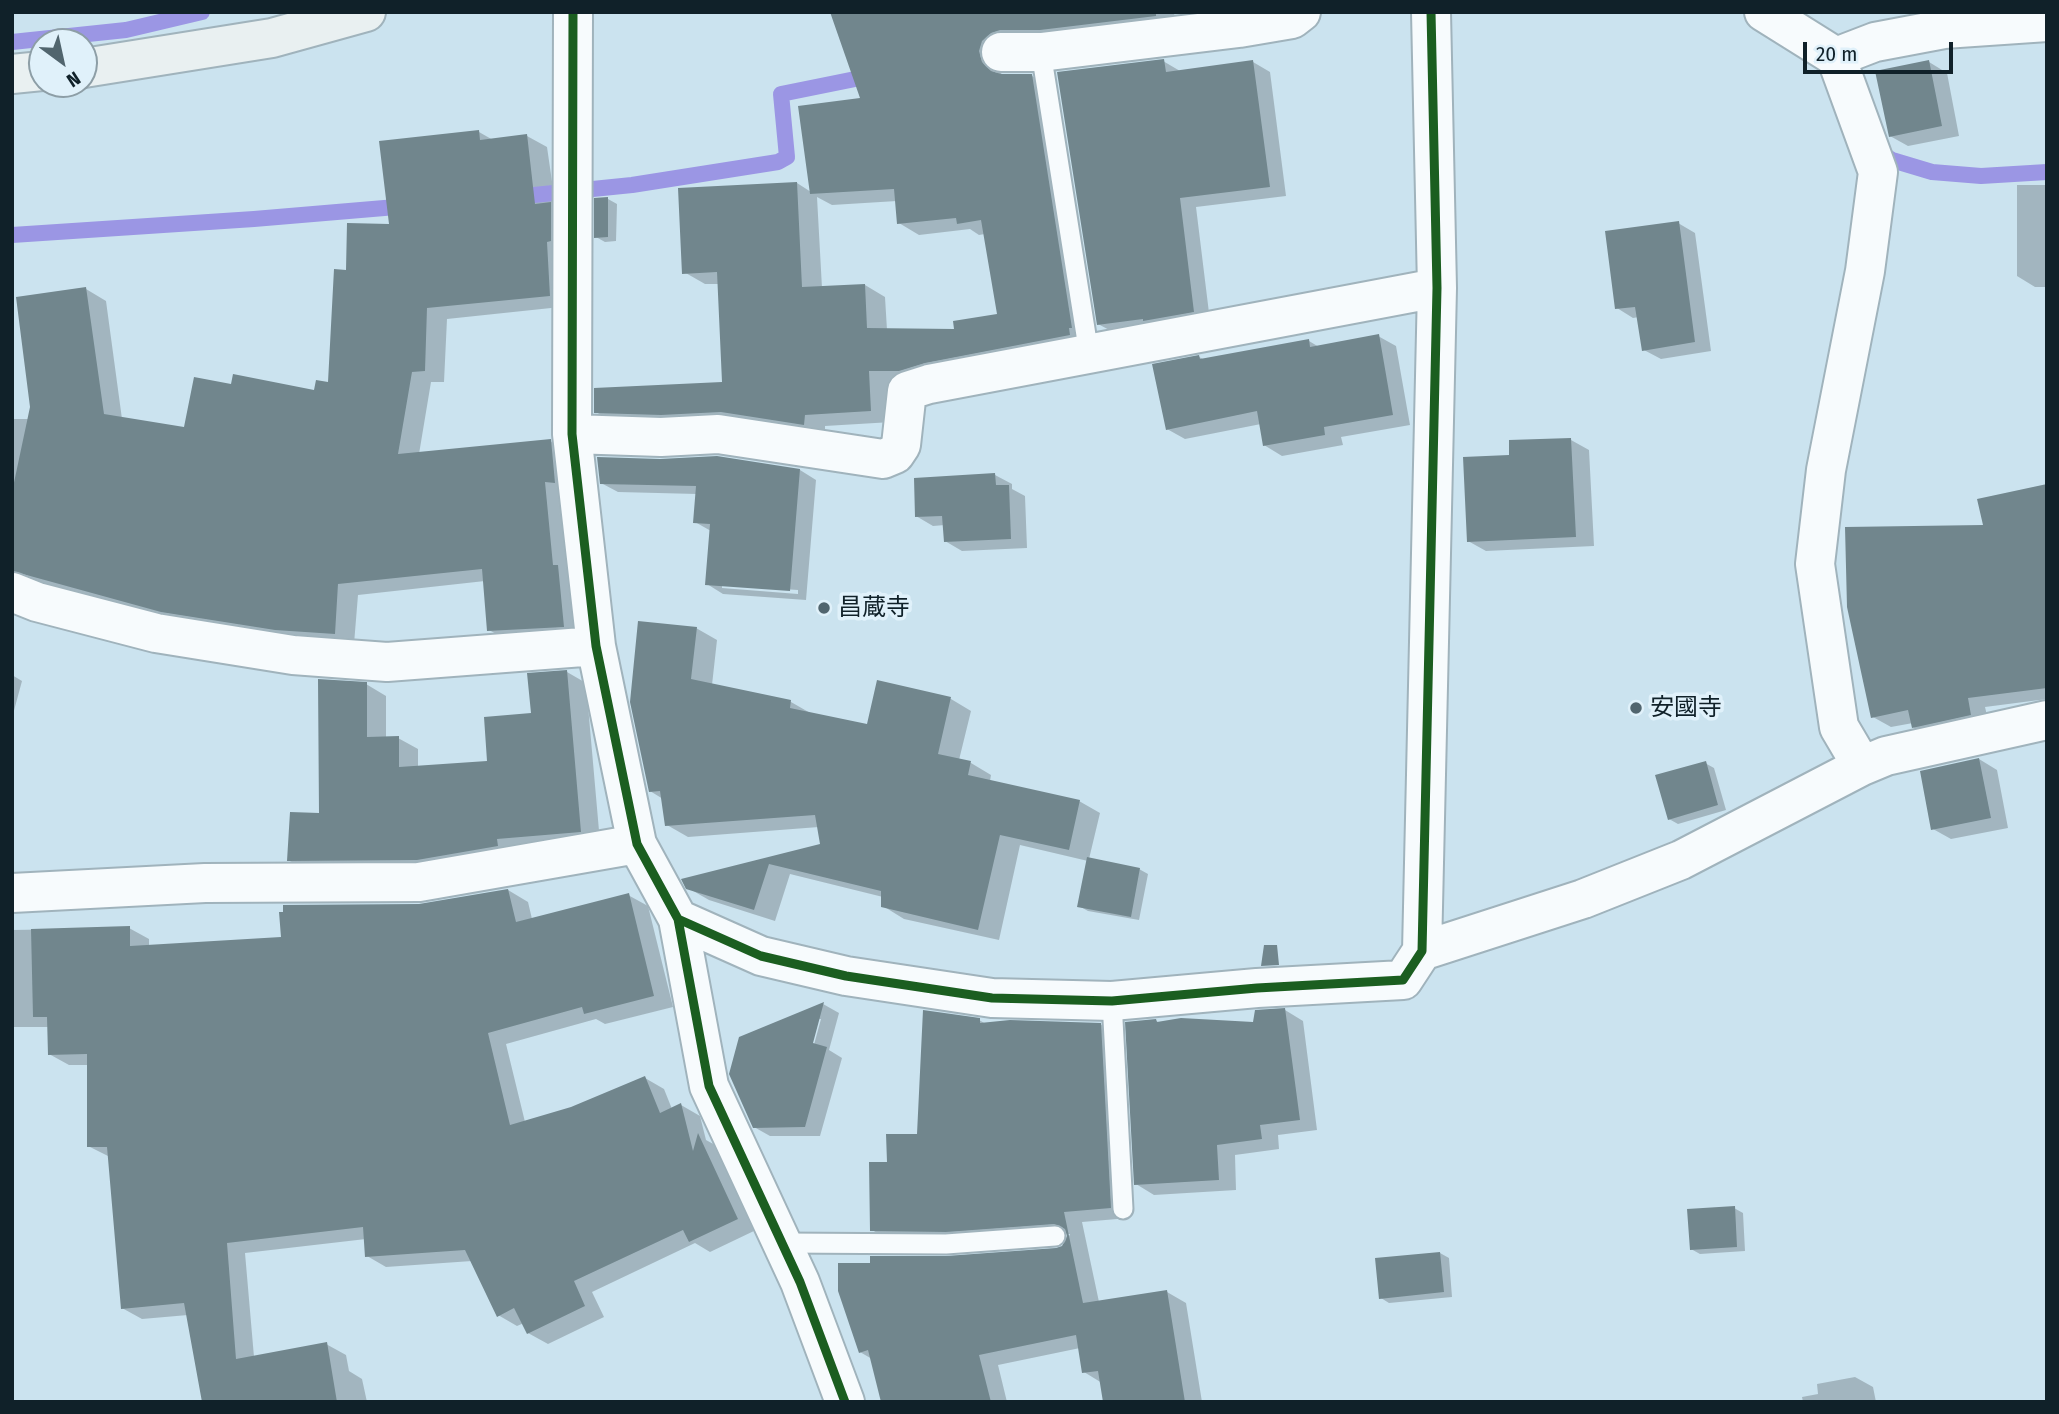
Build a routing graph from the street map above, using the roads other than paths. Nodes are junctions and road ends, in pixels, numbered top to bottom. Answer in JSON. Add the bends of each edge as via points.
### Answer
{"nodes":[{"id":1,"x":366,"y":12,"type":"edge"},
{"id":2,"x":573,"y":12,"type":"edge"},
{"id":3,"x":1300,"y":12,"type":"edge"},
{"id":4,"x":1431,"y":12,"type":"edge"},
{"id":5,"x":1764,"y":12,"type":"edge"},
{"id":6,"x":2047,"y":22,"type":"edge"},
{"id":7,"x":1002,"y":52,"type":"dead end"},
{"id":8,"x":1041,"y":52,"type":"junction"},
{"id":9,"x":1836,"y":57,"type":"junction"},
{"id":10,"x":98,"y":66,"type":"edge"},
{"id":11,"x":1437,"y":288,"type":"junction"},
{"id":12,"x":1089,"y":354,"type":"junction"},
{"id":13,"x":572,"y":434,"type":"junction"},
{"id":14,"x":12,"y":592,"type":"edge"},
{"id":15,"x":596,"y":646,"type":"junction"},
{"id":16,"x":2047,"y":720,"type":"edge"},
{"id":17,"x":1862,"y":766,"type":"junction"},
{"id":18,"x":637,"y":844,"type":"junction"},
{"id":19,"x":12,"y":893,"type":"edge"},
{"id":20,"x":678,"y":919,"type":"junction"},
{"id":21,"x":1422,"y":951,"type":"junction"},
{"id":22,"x":1112,"y":1001,"type":"junction"},
{"id":23,"x":1124,"y":1209,"type":"dead end"},
{"id":24,"x":1055,"y":1236,"type":"dead end"},
{"id":25,"x":782,"y":1243,"type":"junction"},
{"id":26,"x":845,"y":1402,"type":"edge"}],
"edges":[{"from":1,"to":10,"type":"main road","via":[[271,38]]},
{"from":2,"to":13,"type":"street"},
{"from":3,"to":8,"type":"street","via":[[1292,19],[1239,28]]},
{"from":4,"to":11,"type":"street"},
{"from":5,"to":9,"type":"street"},
{"from":6,"to":9,"type":"street","via":[[1944,29],[1875,43]]},
{"from":7,"to":8,"type":"street"},
{"from":8,"to":12,"type":"lane"},
{"from":9,"to":17,"type":"street","via":[[1878,173],[1865,271],[1826,470],[1815,564],[1839,727]]},
{"from":11,"to":12,"type":"street"},
{"from":11,"to":21,"type":"street"},
{"from":12,"to":13,"type":"street","via":[[907,391],[901,445],[883,458],[718,434]]},
{"from":13,"to":15,"type":"street"},
{"from":14,"to":15,"type":"street","via":[[156,633],[293,655],[387,662]]},
{"from":15,"to":18,"type":"street"},
{"from":16,"to":17,"type":"street","via":[[1886,756]]},
{"from":17,"to":21,"type":"street","via":[[1681,860],[1583,899]]},
{"from":18,"to":19,"type":"street","via":[[419,882],[205,883]]},
{"from":18,"to":20,"type":"street"},
{"from":20,"to":22,"type":"street","via":[[761,956],[846,976],[992,998]]},
{"from":20,"to":25,"type":"street","via":[[709,1086]]},
{"from":21,"to":22,"type":"street","via":[[1403,980]]},
{"from":22,"to":23,"type":"lane"},
{"from":24,"to":25,"type":"lane","via":[[946,1244]]},
{"from":25,"to":26,"type":"street"}]}
